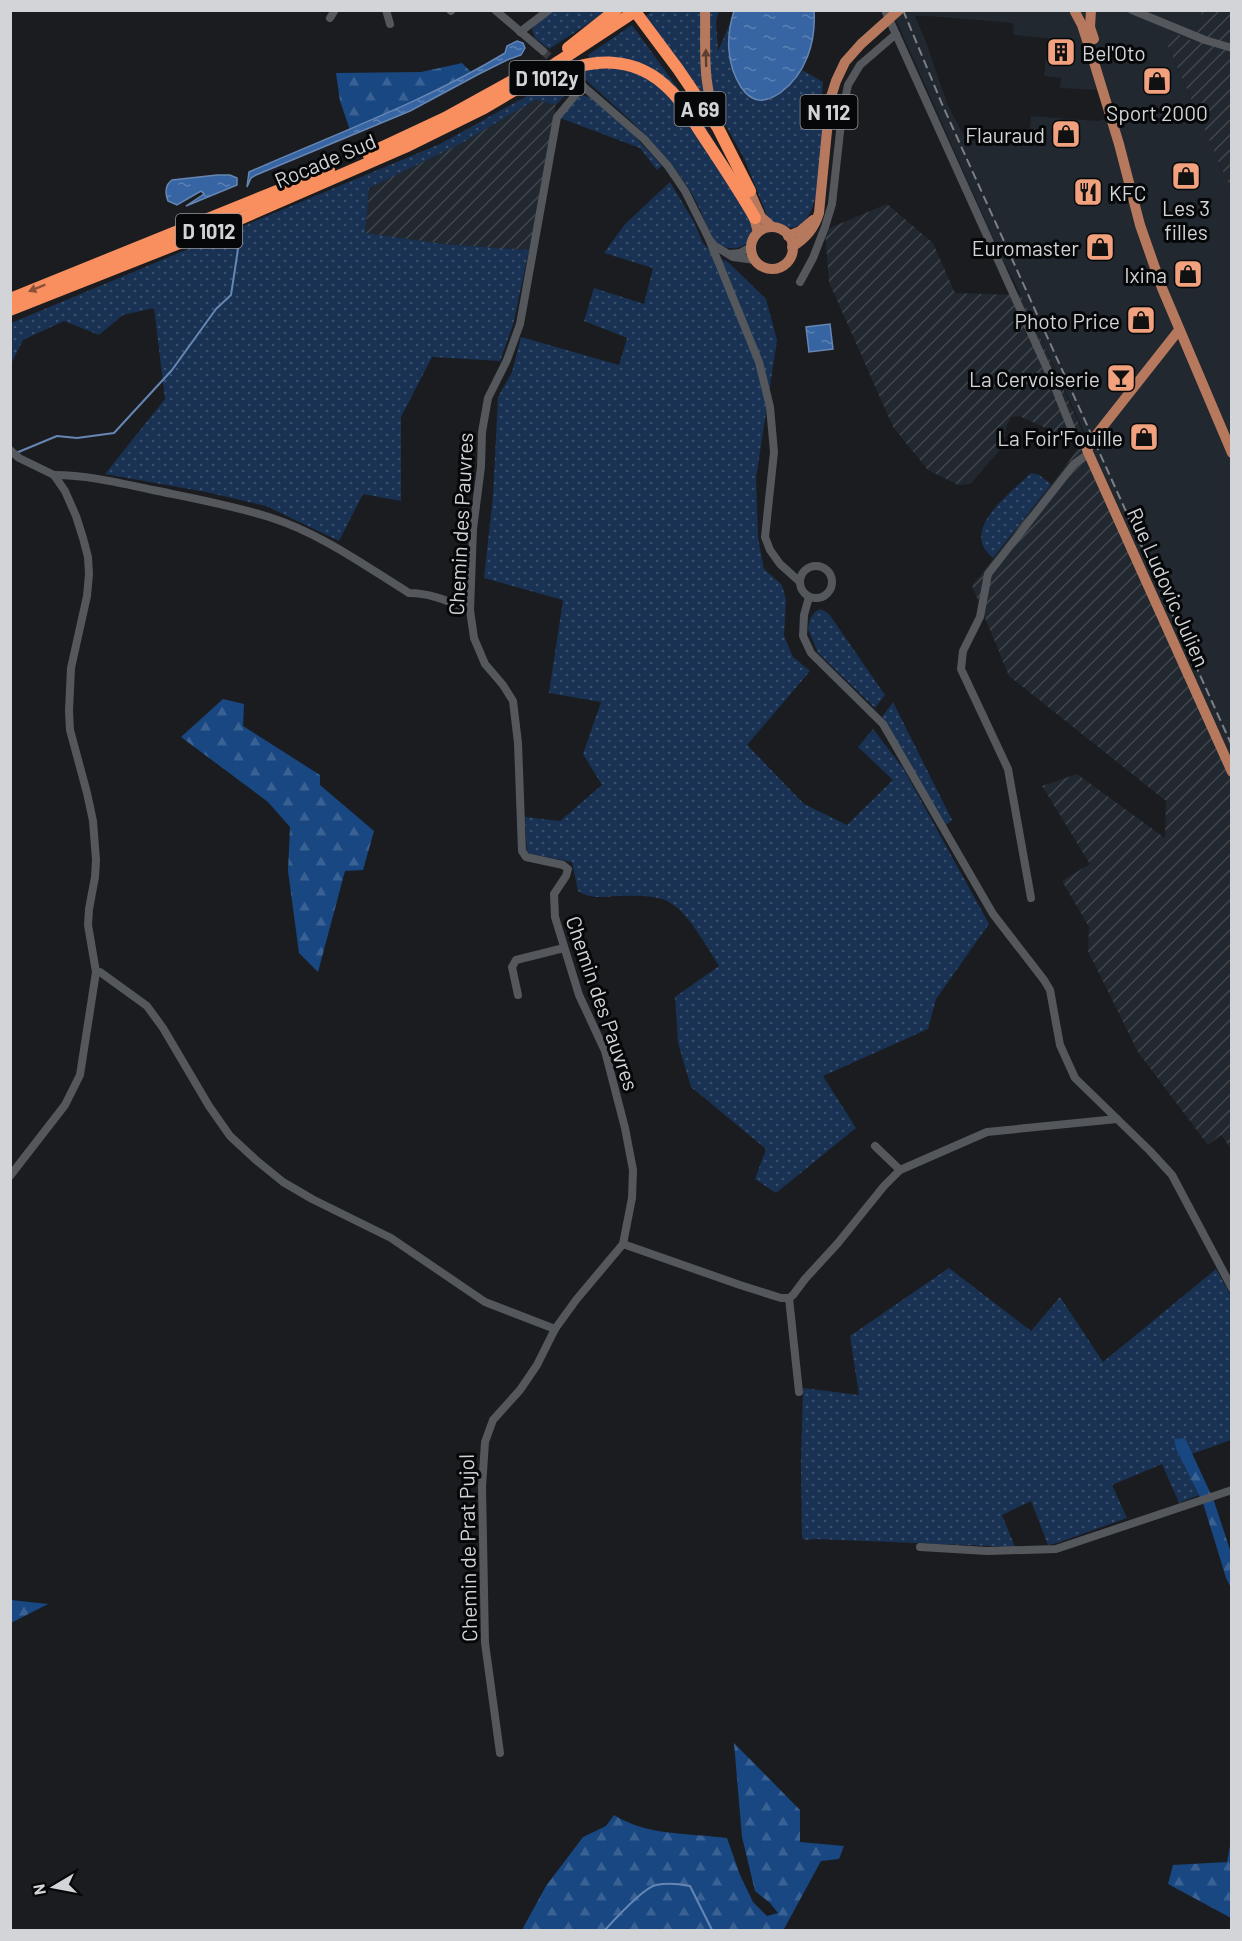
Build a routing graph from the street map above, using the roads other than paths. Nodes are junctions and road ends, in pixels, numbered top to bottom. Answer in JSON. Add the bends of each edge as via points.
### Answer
{"nodes":[{"id":1,"x":387,"y":10,"type":"edge"},
{"id":2,"x":495,"y":10,"type":"edge"},
{"id":3,"x":549,"y":10,"type":"edge"},
{"id":4,"x":626,"y":10,"type":"edge"},
{"id":5,"x":636,"y":10,"type":"edge"},
{"id":6,"x":705,"y":10,"type":"edge"},
{"id":7,"x":885,"y":10,"type":"edge"},
{"id":8,"x":899,"y":10,"type":"edge"},
{"id":9,"x":1090,"y":10,"type":"edge"},
{"id":10,"x":1132,"y":10,"type":"edge"},
{"id":11,"x":1143,"y":10,"type":"edge"},
{"id":12,"x":1073,"y":11,"type":"edge"},
{"id":13,"x":613,"y":17,"type":"edge"},
{"id":14,"x":390,"y":24,"type":"dead end"},
{"id":15,"x":1169,"y":25,"type":"junction"},
{"id":16,"x":520,"y":32,"type":"junction"},
{"id":17,"x":896,"y":34,"type":"junction"},
{"id":18,"x":1232,"y":48,"type":"edge"},
{"id":19,"x":543,"y":51,"type":"tunnel mouth"},
{"id":20,"x":569,"y":74,"type":"tunnel mouth"},
{"id":21,"x":583,"y":86,"type":"junction"},
{"id":22,"x":484,"y":108,"type":"junction"},
{"id":23,"x":750,"y":191,"type":"junction"},
{"id":24,"x":819,"y":213,"type":"junction"},
{"id":25,"x":754,"y":218,"type":"junction"},
{"id":26,"x":772,"y":227,"type":"junction"},
{"id":27,"x":758,"y":232,"type":"junction"},
{"id":28,"x":788,"y":236,"type":"junction"},
{"id":29,"x":709,"y":238,"type":"junction"},
{"id":30,"x":751,"y":247,"type":"junction"},
{"id":31,"x":792,"y":247,"type":"junction"},
{"id":32,"x":728,"y":255,"type":"junction"},
{"id":33,"x":754,"y":260,"type":"junction"},
{"id":34,"x":800,"y":282,"type":"dead end"},
{"id":35,"x":10,"y":298,"type":"edge"},
{"id":36,"x":10,"y":310,"type":"edge"},
{"id":37,"x":1179,"y":330,"type":"junction"},
{"id":38,"x":1184,"y":343,"type":"junction"},
{"id":39,"x":1161,"y":352,"type":"junction"},
{"id":40,"x":1232,"y":439,"type":"edge"},
{"id":41,"x":1087,"y":452,"type":"junction"},
{"id":42,"x":12,"y":453,"type":"edge"},
{"id":43,"x":1232,"y":453,"type":"edge"},
{"id":44,"x":54,"y":475,"type":"junction"},
{"id":45,"x":800,"y":577,"type":"junction"},
{"id":46,"x":809,"y":597,"type":"junction"},
{"id":47,"x":470,"y":610,"type":"junction"},
{"id":48,"x":1232,"y":772,"type":"edge"},
{"id":49,"x":1030,"y":898,"type":"dead end"},
{"id":50,"x":564,"y":948,"type":"junction"},
{"id":51,"x":96,"y":972,"type":"junction"},
{"id":52,"x":518,"y":995,"type":"dead end"},
{"id":53,"x":1117,"y":1119,"type":"junction"},
{"id":54,"x":875,"y":1146,"type":"dead end"},
{"id":55,"x":900,"y":1170,"type":"junction"},
{"id":56,"x":10,"y":1176,"type":"edge"},
{"id":57,"x":623,"y":1244,"type":"junction"},
{"id":58,"x":1232,"y":1288,"type":"edge"},
{"id":59,"x":789,"y":1298,"type":"junction"},
{"id":60,"x":555,"y":1329,"type":"junction"},
{"id":61,"x":799,"y":1392,"type":"dead end"},
{"id":62,"x":1232,"y":1490,"type":"edge"},
{"id":63,"x":920,"y":1547,"type":"dead end"},
{"id":64,"x":500,"y":1753,"type":"dead end"}],
"edges":[{"from":1,"to":14,"type":"street"},
{"from":2,"to":16,"type":"street"},
{"from":3,"to":16,"type":"street"},
{"from":4,"to":13,"type":"highway","name":"Rocade Sud","number":"D 1012"},
{"from":4,"to":25,"type":"main road","number":"A 69","via":[[715,132]]},
{"from":5,"to":13,"type":"highway","name":"Rocade Sud","number":"D 1012"},
{"from":5,"to":23,"type":"highway","number":"A 69","via":[[718,129]]},
{"from":23,"to":6,"type":"main road","number":"A 69","one_way":true,"via":[[711,103],[706,82]]},
{"from":7,"to":17,"type":"street"},
{"from":8,"to":24,"type":"main road","number":"N 112","via":[[845,62],[836,81],[830,100]]},
{"from":9,"to":12,"type":"main road"},
{"from":9,"to":40,"type":"main road","via":[[1090,27],[1153,241]]},
{"from":10,"to":15,"type":"street"},
{"from":11,"to":15,"type":"street"},
{"from":12,"to":37,"type":"main road","via":[[1094,59],[1140,225]]},
{"from":13,"to":22,"type":"highway","name":"Rocade Sud","number":"D 1012","via":[[524,85]]},
{"from":13,"to":35,"type":"highway","name":"Rocade Sud","number":"D 1012","one_way":true,"via":[[480,100],[363,156]]},
{"from":15,"to":18,"type":"street"},
{"from":16,"to":19,"type":"street"},
{"from":17,"to":34,"type":"street","via":[[860,65],[848,85],[832,204]]},
{"from":17,"to":41,"type":"street","via":[[1074,435]]},
{"from":20,"to":21,"type":"street"},
{"from":21,"to":29,"type":"street","via":[[644,139],[668,166]]},
{"from":21,"to":47,"type":"street","name":"Chemin des Pauvres","via":[[556,117],[520,324],[488,398],[473,529]]},
{"from":22,"to":25,"type":"highway","number":"D 1012y","via":[[578,65],[614,62],[646,71],[681,102]]},
{"from":22,"to":36,"type":"highway","name":"Rocade Sud","number":"D 1012","via":[[235,221]]},
{"from":23,"to":26,"type":"main road","via":[[761,217]]},
{"from":24,"to":28,"type":"main road","via":[[800,231]]},
{"from":24,"to":31,"type":"main road","number":"N 112","via":[[815,226]]},
{"from":25,"to":27,"type":"main road"},
{"from":26,"to":27,"type":"main road"},
{"from":26,"to":28,"type":"main road"},
{"from":27,"to":30,"type":"main road"},
{"from":28,"to":31,"type":"main road"},
{"from":29,"to":32,"type":"street"},
{"from":29,"to":45,"type":"street","via":[[759,362],[771,407],[774,452],[765,537],[785,568]]},
{"from":30,"to":32,"type":"street"},
{"from":30,"to":33,"type":"main road"},
{"from":31,"to":33,"type":"main road","via":[[787,262],[778,268],[765,268]]},
{"from":32,"to":33,"type":"street"},
{"from":37,"to":38,"type":"main road"},
{"from":37,"to":39,"type":"main road"},
{"from":38,"to":39,"type":"main road"},
{"from":38,"to":43,"type":"main road"},
{"from":39,"to":41,"type":"main road"},
{"from":41,"to":48,"type":"main road","name":"Rue Ludovic Julien"},
{"from":41,"to":49,"type":"street","via":[[988,574],[980,617],[963,651],[962,669],[1008,769]]},
{"from":42,"to":44,"type":"street"},
{"from":44,"to":47,"type":"street","via":[[78,475],[136,486],[270,518],[334,545],[409,593],[441,598]]},
{"from":44,"to":51,"type":"street","via":[[76,516],[88,557],[87,596],[71,668],[69,711],[94,832],[95,877],[88,925]]},
{"from":45,"to":46,"type":"street","via":[[803,592]]},
{"from":45,"to":46,"type":"street","via":[[809,567],[818,565],[831,576],[832,584],[826,594]]},
{"from":46,"to":53,"type":"street","via":[[803,636],[811,653],[883,724],[993,914],[1050,990],[1060,1045],[1071,1070]]},
{"from":47,"to":50,"type":"street","name":"Chemin des Pauvres","via":[[474,638],[485,664],[513,701],[522,851],[526,857],[568,869],[553,898]]},
{"from":50,"to":52,"type":"street","via":[[513,963]]},
{"from":50,"to":57,"type":"street","name":"Chemin des Pauvres","via":[[579,995],[605,1051],[627,1138],[633,1170],[632,1198]]},
{"from":51,"to":56,"type":"street","via":[[80,1075],[65,1105]]},
{"from":51,"to":60,"type":"street","via":[[147,1006],[230,1136],[283,1182],[391,1238],[485,1302]]},
{"from":53,"to":55,"type":"street","via":[[987,1132]]},
{"from":53,"to":58,"type":"street","via":[[1172,1175]]},
{"from":54,"to":55,"type":"street"},
{"from":55,"to":59,"type":"street"},
{"from":57,"to":59,"type":"street"},
{"from":57,"to":60,"type":"street","name":"Chemin de Prat Pujol"},
{"from":59,"to":61,"type":"street"},
{"from":60,"to":64,"type":"street","name":"Chemin de Prat Pujol","via":[[520,1390],[493,1420],[483,1450],[485,1643]]},
{"from":62,"to":63,"type":"street","via":[[1056,1549],[1006,1552]]}]}
